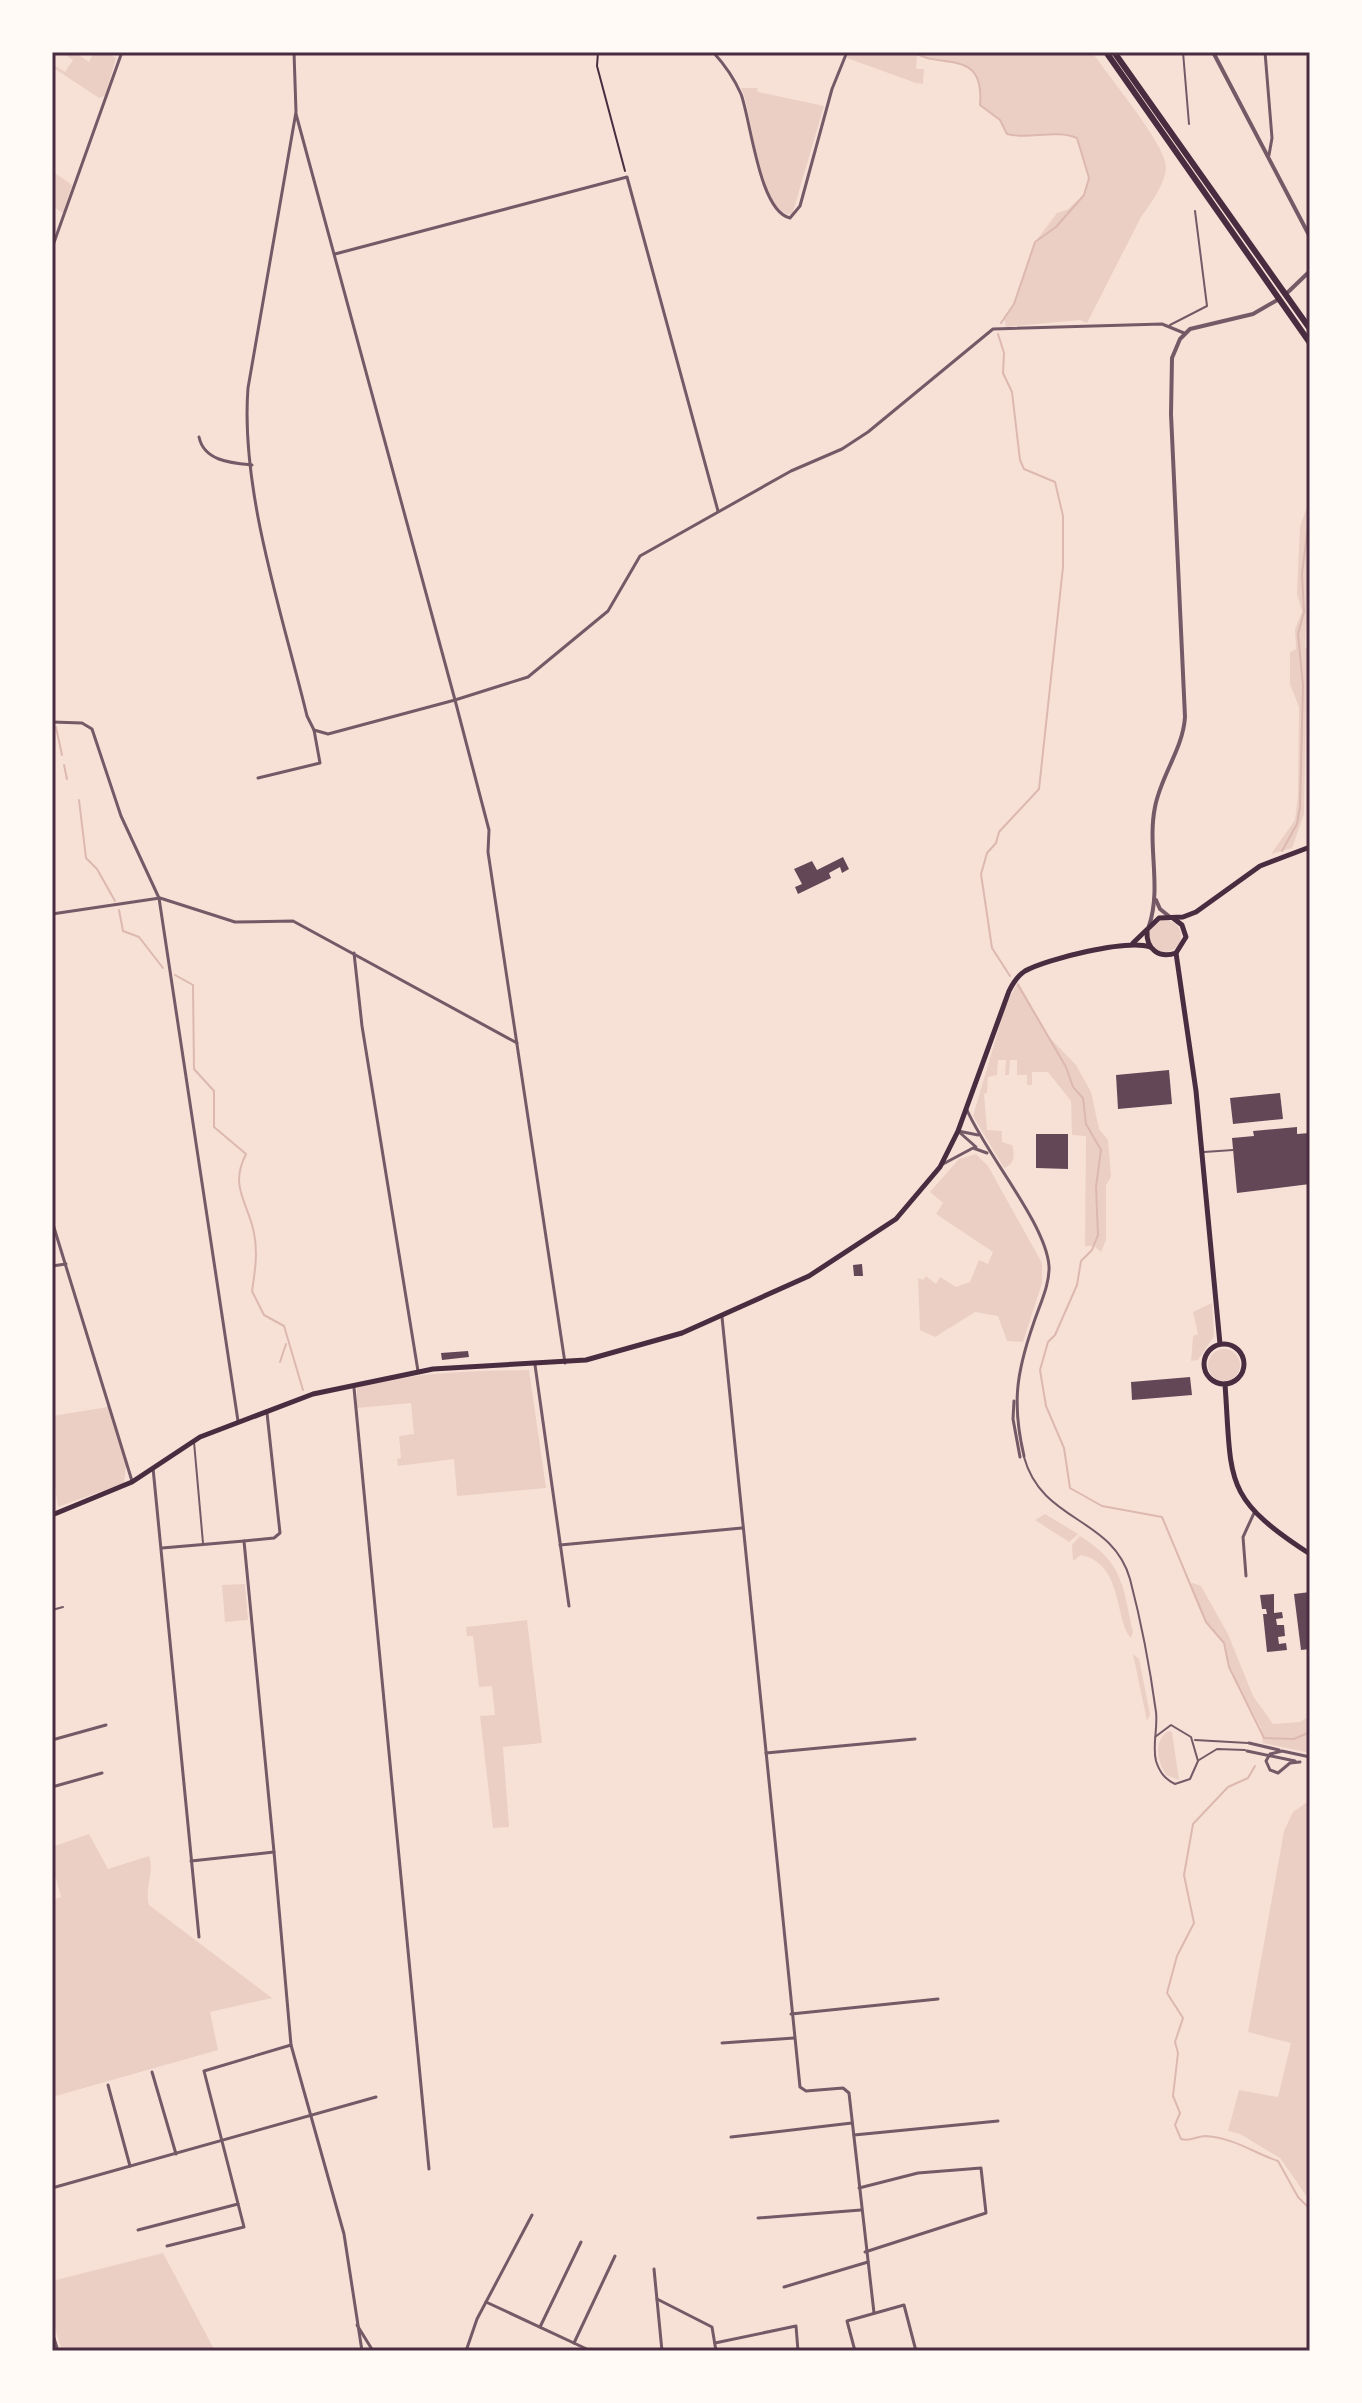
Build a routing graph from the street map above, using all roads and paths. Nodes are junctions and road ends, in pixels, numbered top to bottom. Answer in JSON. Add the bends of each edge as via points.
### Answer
{"nodes":[{"id":1,"x":122,"y":52,"type":"edge"},
{"id":2,"x":294,"y":52,"type":"edge"},
{"id":3,"x":598,"y":52,"type":"edge"},
{"id":4,"x":713,"y":52,"type":"edge"},
{"id":5,"x":847,"y":52,"type":"edge"},
{"id":6,"x":1106,"y":52,"type":"edge"},
{"id":7,"x":1114,"y":52,"type":"edge"},
{"id":8,"x":1183,"y":52,"type":"edge"},
{"id":9,"x":1213,"y":52,"type":"edge"},
{"id":10,"x":1265,"y":52,"type":"edge"},
{"id":11,"x":296,"y":112,"type":"junction"},
{"id":12,"x":1189,"y":124,"type":"dead end"},
{"id":13,"x":1269,"y":157,"type":"junction"},
{"id":14,"x":627,"y":177,"type":"junction"},
{"id":15,"x":1195,"y":211,"type":"dead end"},
{"id":16,"x":1310,"y":237,"type":"edge"},
{"id":17,"x":52,"y":248,"type":"edge"},
{"id":18,"x":335,"y":254,"type":"junction"},
{"id":19,"x":1310,"y":273,"type":"edge"},
{"id":20,"x":1282,"y":296,"type":"junction"},
{"id":21,"x":1169,"y":325,"type":"junction"},
{"id":22,"x":1310,"y":329,"type":"edge"},
{"id":23,"x":1184,"y":333,"type":"junction"},
{"id":24,"x":1310,"y":343,"type":"edge"},
{"id":25,"x":199,"y":437,"type":"dead end"},
{"id":26,"x":252,"y":465,"type":"junction"},
{"id":27,"x":718,"y":511,"type":"junction"},
{"id":28,"x":455,"y":700,"type":"junction"},
{"id":29,"x":52,"y":722,"type":"edge"},
{"id":30,"x":314,"y":730,"type":"junction"},
{"id":31,"x":258,"y":778,"type":"dead end"},
{"id":32,"x":1310,"y":847,"type":"edge"},
{"id":33,"x":1156,"y":897,"type":"junction"},
{"id":34,"x":159,"y":898,"type":"junction"},
{"id":35,"x":1196,"y":912,"type":"junction"},
{"id":36,"x":52,"y":914,"type":"edge"},
{"id":37,"x":1171,"y":917,"type":"junction"},
{"id":38,"x":1149,"y":926,"type":"junction"},
{"id":39,"x":1186,"y":937,"type":"junction"},
{"id":40,"x":1132,"y":943,"type":"junction"},
{"id":41,"x":1150,"y":947,"type":"junction"},
{"id":42,"x":354,"y":953,"type":"junction"},
{"id":43,"x":1176,"y":953,"type":"junction"},
{"id":44,"x":517,"y":1043,"type":"junction"},
{"id":45,"x":967,"y":1110,"type":"junction"},
{"id":46,"x":958,"y":1131,"type":"junction"},
{"id":47,"x":978,"y":1135,"type":"junction"},
{"id":48,"x":981,"y":1150,"type":"junction"},
{"id":49,"x":1233,"y":1150,"type":"dead end"},
{"id":50,"x":1202,"y":1152,"type":"junction"},
{"id":51,"x":990,"y":1156,"type":"junction"},
{"id":52,"x":942,"y":1164,"type":"junction"},
{"id":53,"x":52,"y":1221,"type":"edge"},
{"id":54,"x":66,"y":1264,"type":"junction"},
{"id":55,"x":52,"y":1266,"type":"edge"},
{"id":56,"x":722,"y":1316,"type":"junction"},
{"id":57,"x":1220,"y":1344,"type":"junction"},
{"id":58,"x":565,"y":1363,"type":"junction"},
{"id":59,"x":535,"y":1365,"type":"junction"},
{"id":60,"x":418,"y":1371,"type":"junction"},
{"id":61,"x":353,"y":1384,"type":"junction"},
{"id":62,"x":1225,"y":1384,"type":"junction"},
{"id":63,"x":267,"y":1411,"type":"junction"},
{"id":64,"x":238,"y":1421,"type":"junction"},
{"id":65,"x":193,"y":1440,"type":"junction"},
{"id":66,"x":1022,"y":1456,"type":"joint"},
{"id":67,"x":153,"y":1468,"type":"junction"},
{"id":68,"x":132,"y":1482,"type":"junction"},
{"id":69,"x":1254,"y":1513,"type":"junction"},
{"id":70,"x":52,"y":1515,"type":"edge"},
{"id":71,"x":742,"y":1528,"type":"junction"},
{"id":72,"x":244,"y":1541,"type":"junction"},
{"id":73,"x":203,"y":1545,"type":"junction"},
{"id":74,"x":560,"y":1545,"type":"junction"},
{"id":75,"x":162,"y":1548,"type":"junction"},
{"id":76,"x":1310,"y":1554,"type":"edge"},
{"id":77,"x":1246,"y":1576,"type":"dead end"},
{"id":78,"x":569,"y":1606,"type":"dead end"},
{"id":79,"x":63,"y":1607,"type":"dead end"},
{"id":80,"x":52,"y":1610,"type":"edge"},
{"id":81,"x":106,"y":1725,"type":"dead end"},
{"id":82,"x":1155,"y":1737,"type":"junction"},
{"id":83,"x":915,"y":1739,"type":"dead end"},
{"id":84,"x":52,"y":1740,"type":"edge"},
{"id":85,"x":1194,"y":1740,"type":"junction"},
{"id":86,"x":1249,"y":1743,"type":"joint"},
{"id":87,"x":1247,"y":1751,"type":"joint"},
{"id":88,"x":1282,"y":1751,"type":"junction"},
{"id":89,"x":766,"y":1753,"type":"junction"},
{"id":90,"x":1269,"y":1755,"type":"junction"},
{"id":91,"x":1310,"y":1757,"type":"edge"},
{"id":92,"x":1198,"y":1761,"type":"junction"},
{"id":93,"x":1300,"y":1762,"type":"junction"},
{"id":94,"x":1310,"y":1764,"type":"edge"},
{"id":95,"x":102,"y":1773,"type":"dead end"},
{"id":96,"x":52,"y":1787,"type":"edge"},
{"id":97,"x":274,"y":1852,"type":"junction"},
{"id":98,"x":191,"y":1861,"type":"junction"},
{"id":99,"x":199,"y":1937,"type":"dead end"},
{"id":100,"x":938,"y":1999,"type":"dead end"},
{"id":101,"x":791,"y":2014,"type":"junction"},
{"id":102,"x":794,"y":2038,"type":"junction"},
{"id":103,"x":722,"y":2043,"type":"dead end"},
{"id":104,"x":291,"y":2045,"type":"junction"},
{"id":105,"x":152,"y":2072,"type":"dead end"},
{"id":106,"x":108,"y":2085,"type":"dead end"},
{"id":107,"x":376,"y":2097,"type":"dead end"},
{"id":108,"x":312,"y":2115,"type":"junction"},
{"id":109,"x":998,"y":2121,"type":"dead end"},
{"id":110,"x":852,"y":2123,"type":"junction"},
{"id":111,"x":854,"y":2135,"type":"junction"},
{"id":112,"x":731,"y":2137,"type":"dead end"},
{"id":113,"x":221,"y":2141,"type":"junction"},
{"id":114,"x":176,"y":2154,"type":"junction"},
{"id":115,"x":130,"y":2166,"type":"junction"},
{"id":116,"x":429,"y":2169,"type":"dead end"},
{"id":117,"x":52,"y":2188,"type":"edge"},
{"id":118,"x":859,"y":2188,"type":"junction"},
{"id":119,"x":238,"y":2204,"type":"junction"},
{"id":120,"x":861,"y":2210,"type":"junction"},
{"id":121,"x":532,"y":2215,"type":"dead end"},
{"id":122,"x":758,"y":2218,"type":"dead end"},
{"id":123,"x":138,"y":2230,"type":"dead end"},
{"id":124,"x":581,"y":2242,"type":"dead end"},
{"id":125,"x":167,"y":2246,"type":"dead end"},
{"id":126,"x":865,"y":2252,"type":"junction"},
{"id":127,"x":615,"y":2256,"type":"dead end"},
{"id":128,"x":868,"y":2262,"type":"junction"},
{"id":129,"x":654,"y":2269,"type":"dead end"},
{"id":130,"x":784,"y":2287,"type":"dead end"},
{"id":131,"x":657,"y":2299,"type":"junction"},
{"id":132,"x":486,"y":2302,"type":"junction"},
{"id":133,"x":874,"y":2313,"type":"junction"},
{"id":134,"x":356,"y":2321,"type":"junction"},
{"id":135,"x":540,"y":2327,"type":"junction"},
{"id":136,"x":52,"y":2332,"type":"edge"},
{"id":137,"x":574,"y":2343,"type":"junction"},
{"id":138,"x":715,"y":2343,"type":"junction"},
{"id":139,"x":58,"y":2351,"type":"edge"},
{"id":140,"x":362,"y":2351,"type":"edge"},
{"id":141,"x":373,"y":2351,"type":"edge"},
{"id":142,"x":466,"y":2351,"type":"edge"},
{"id":143,"x":591,"y":2351,"type":"edge"},
{"id":144,"x":662,"y":2351,"type":"edge"},
{"id":145,"x":716,"y":2351,"type":"edge"},
{"id":146,"x":798,"y":2351,"type":"edge"},
{"id":147,"x":855,"y":2351,"type":"edge"},
{"id":148,"x":916,"y":2351,"type":"edge"}],
"edges":[{"from":1,"to":17,"type":"street"},
{"from":2,"to":11,"type":"street"},
{"from":3,"to":14,"type":"path","via":[[597,66]]},
{"from":4,"to":5,"type":"street","via":[[740,91],[761,176],[782,215],[792,217],[801,203]]},
{"from":6,"to":20,"type":"highway"},
{"from":7,"to":20,"type":"highway"},
{"from":8,"to":12,"type":"lane"},
{"from":9,"to":13,"type":"street"},
{"from":10,"to":13,"type":"street"},
{"from":11,"to":18,"type":"street"},
{"from":11,"to":26,"type":"street","via":[[250,367],[246,411]]},
{"from":13,"to":16,"type":"street"},
{"from":14,"to":18,"type":"street"},
{"from":14,"to":27,"type":"street"},
{"from":15,"to":21,"type":"lane","via":[[1207,306]]},
{"from":18,"to":28,"type":"street"},
{"from":19,"to":23,"type":"street","via":[[1256,313]]},
{"from":20,"to":22,"type":"highway"},
{"from":20,"to":24,"type":"highway"},
{"from":21,"to":23,"type":"street"},
{"from":21,"to":27,"type":"street","via":[[993,329],[868,432]]},
{"from":23,"to":33,"type":"street","via":[[1173,355],[1170,380],[1185,717],[1154,811]]},
{"from":25,"to":26,"type":"street","via":[[205,452]]},
{"from":26,"to":30,"type":"street","via":[[259,519]]},
{"from":27,"to":28,"type":"street","via":[[640,556],[608,611],[528,677]]},
{"from":28,"to":30,"type":"street","via":[[328,734]]},
{"from":28,"to":44,"type":"street","via":[[489,830]]},
{"from":29,"to":34,"type":"street","via":[[80,722],[91,728],[123,821]]},
{"from":30,"to":31,"type":"street","via":[[320,763]]},
{"from":32,"to":35,"type":"main road","via":[[1263,865]]},
{"from":33,"to":37,"type":"street"},
{"from":33,"to":38,"type":"street"},
{"from":34,"to":36,"type":"street"},
{"from":34,"to":42,"type":"street","via":[[235,922],[293,921]]},
{"from":34,"to":64,"type":"street"},
{"from":35,"to":37,"type":"main road"},
{"from":35,"to":39,"type":"main road"},
{"from":37,"to":38,"type":"main road"},
{"from":37,"to":39,"type":"main road"},
{"from":38,"to":40,"type":"main road"},
{"from":38,"to":41,"type":"main road"},
{"from":39,"to":43,"type":"main road"},
{"from":40,"to":41,"type":"main road"},
{"from":40,"to":45,"type":"main road","via":[[1040,965],[1017,978]]},
{"from":41,"to":43,"type":"main road","via":[[1165,956]]},
{"from":42,"to":44,"type":"street"},
{"from":42,"to":60,"type":"street"},
{"from":43,"to":50,"type":"main road"},
{"from":44,"to":58,"type":"street"},
{"from":45,"to":46,"type":"main road"},
{"from":45,"to":47,"type":"street"},
{"from":46,"to":47,"type":"street"},
{"from":46,"to":48,"type":"street"},
{"from":46,"to":52,"type":"main road"},
{"from":47,"to":51,"type":"street"},
{"from":48,"to":51,"type":"street"},
{"from":48,"to":52,"type":"street"},
{"from":49,"to":50,"type":"lane"},
{"from":50,"to":57,"type":"main road"},
{"from":51,"to":66,"type":"street","via":[[1041,1235],[1049,1264],[1018,1371],[1012,1413]]},
{"from":52,"to":56,"type":"main road","via":[[901,1214],[856,1248],[793,1285]]},
{"from":53,"to":54,"type":"street"},
{"from":54,"to":55,"type":"street"},
{"from":54,"to":68,"type":"street"},
{"from":56,"to":58,"type":"main road","via":[[671,1337]]},
{"from":56,"to":71,"type":"street"},
{"from":57,"to":62,"type":"main road","via":[[1209,1351],[1204,1365],[1210,1378]]},
{"from":57,"to":62,"type":"main road","via":[[1234,1347],[1244,1361],[1240,1377]]},
{"from":58,"to":59,"type":"main road"},
{"from":59,"to":60,"type":"main road"},
{"from":59,"to":74,"type":"street"},
{"from":60,"to":61,"type":"main road"},
{"from":61,"to":63,"type":"main road"},
{"from":61,"to":116,"type":"street"},
{"from":62,"to":69,"type":"main road","via":[[1233,1473]]},
{"from":63,"to":64,"type":"main road"},
{"from":63,"to":72,"type":"street","via":[[280,1533]]},
{"from":64,"to":65,"type":"main road"},
{"from":65,"to":67,"type":"main road"},
{"from":65,"to":73,"type":"lane"},
{"from":66,"to":82,"type":"lane","via":[[1040,1492],[1108,1541],[1126,1567],[1154,1700]]},
{"from":67,"to":68,"type":"main road"},
{"from":67,"to":75,"type":"street"},
{"from":68,"to":70,"type":"main road"},
{"from":69,"to":76,"type":"main road"},
{"from":69,"to":77,"type":"street","via":[[1244,1532]]},
{"from":71,"to":74,"type":"street"},
{"from":71,"to":89,"type":"street"},
{"from":72,"to":73,"type":"street"},
{"from":72,"to":97,"type":"street"},
{"from":73,"to":75,"type":"street"},
{"from":74,"to":78,"type":"street"},
{"from":75,"to":98,"type":"street"},
{"from":79,"to":80,"type":"lane"},
{"from":81,"to":84,"type":"street"},
{"from":82,"to":85,"type":"lane","via":[[1174,1725]]},
{"from":82,"to":92,"type":"lane","via":[[1157,1763],[1168,1781],[1190,1779]]},
{"from":83,"to":89,"type":"street"},
{"from":85,"to":86,"type":"lane"},
{"from":85,"to":92,"type":"lane"},
{"from":86,"to":88,"type":"street"},
{"from":87,"to":90,"type":"street"},
{"from":87,"to":92,"type":"lane","via":[[1217,1749]]},
{"from":88,"to":90,"type":"street"},
{"from":88,"to":91,"type":"street"},
{"from":89,"to":101,"type":"street"},
{"from":90,"to":93,"type":"street"},
{"from":90,"to":93,"type":"street","via":[[1267,1766],[1276,1773]]},
{"from":93,"to":94,"type":"street"},
{"from":95,"to":96,"type":"street"},
{"from":97,"to":98,"type":"street"},
{"from":97,"to":104,"type":"street"},
{"from":98,"to":99,"type":"street"},
{"from":100,"to":101,"type":"street"},
{"from":101,"to":102,"type":"street"},
{"from":102,"to":103,"type":"street"},
{"from":102,"to":110,"type":"street","via":[[801,2089],[847,2090]]},
{"from":104,"to":108,"type":"street"},
{"from":104,"to":113,"type":"street","via":[[204,2071]]},
{"from":105,"to":114,"type":"street"},
{"from":106,"to":115,"type":"street"},
{"from":107,"to":108,"type":"street"},
{"from":108,"to":113,"type":"street"},
{"from":108,"to":134,"type":"street","via":[[352,2270]]},
{"from":109,"to":111,"type":"street"},
{"from":110,"to":111,"type":"street"},
{"from":110,"to":112,"type":"street"},
{"from":111,"to":118,"type":"street"},
{"from":113,"to":114,"type":"street"},
{"from":113,"to":119,"type":"street"},
{"from":114,"to":115,"type":"street"},
{"from":115,"to":117,"type":"street"},
{"from":118,"to":120,"type":"street"},
{"from":118,"to":126,"type":"street","via":[[918,2173],[981,2168],[986,2213]]},
{"from":119,"to":123,"type":"street"},
{"from":119,"to":125,"type":"street","via":[[244,2227]]},
{"from":120,"to":122,"type":"street"},
{"from":120,"to":126,"type":"street"},
{"from":121,"to":132,"type":"street"},
{"from":124,"to":135,"type":"street"},
{"from":126,"to":128,"type":"street"},
{"from":127,"to":137,"type":"street"},
{"from":128,"to":130,"type":"street"},
{"from":128,"to":133,"type":"street"},
{"from":129,"to":131,"type":"street"},
{"from":131,"to":138,"type":"street","via":[[712,2327]]},
{"from":131,"to":144,"type":"street"},
{"from":132,"to":135,"type":"street"},
{"from":132,"to":142,"type":"street"},
{"from":133,"to":147,"type":"street","via":[[847,2321]]},
{"from":133,"to":148,"type":"street","via":[[904,2305]]},
{"from":134,"to":140,"type":"street"},
{"from":134,"to":141,"type":"street"},
{"from":135,"to":137,"type":"street"},
{"from":136,"to":139,"type":"street"},
{"from":137,"to":143,"type":"street"},
{"from":138,"to":145,"type":"street"},
{"from":138,"to":146,"type":"street","via":[[796,2326]]}]}
